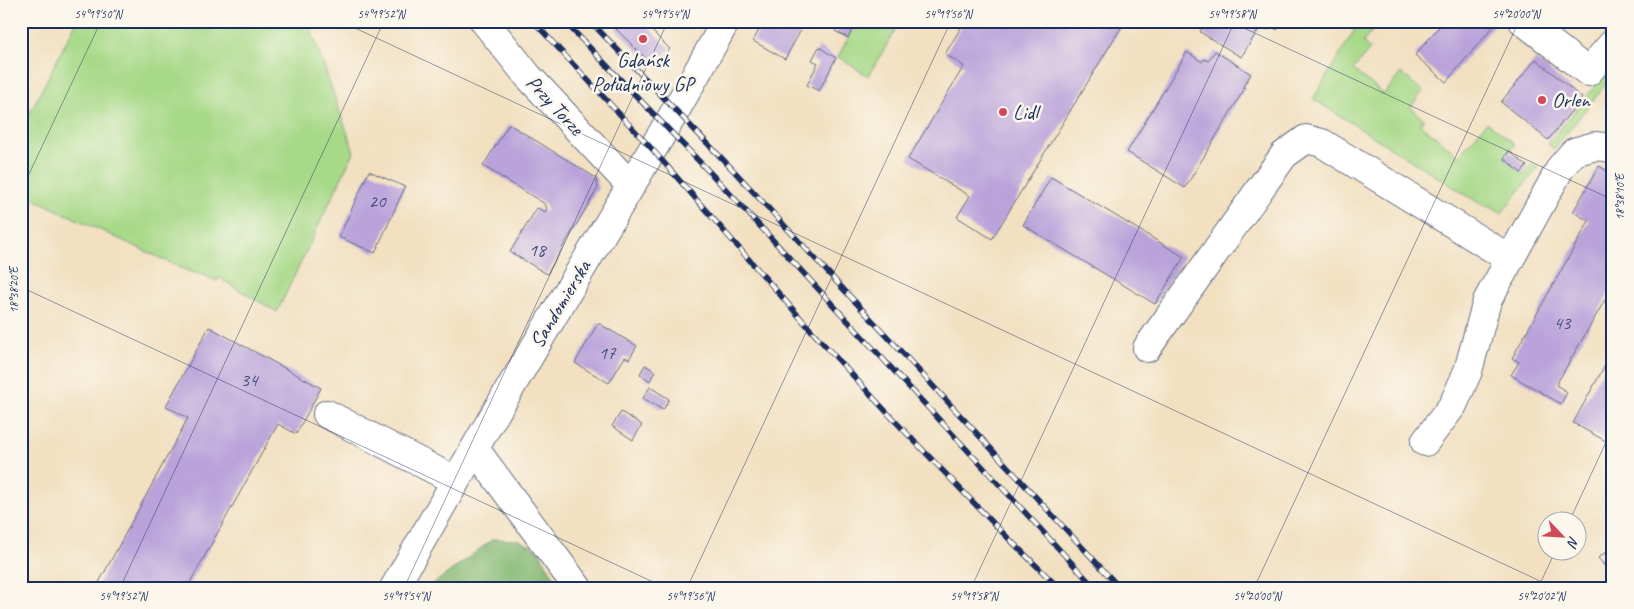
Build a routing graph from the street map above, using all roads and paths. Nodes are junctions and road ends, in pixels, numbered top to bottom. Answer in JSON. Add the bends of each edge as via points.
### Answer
{"nodes":[{"id":1,"x":484,"y":21,"type":"edge"},
{"id":2,"x":726,"y":21,"type":"edge"},
{"id":3,"x":1523,"y":21,"type":"edge"},
{"id":4,"x":1613,"y":43,"type":"edge"},
{"id":5,"x":1613,"y":148,"type":"edge"},
{"id":6,"x":630,"y":185,"type":"junction"},
{"id":7,"x":1510,"y":259,"type":"junction"},
{"id":8,"x":1147,"y":348,"type":"dead end"},
{"id":9,"x":327,"y":414,"type":"dead end"},
{"id":10,"x":1425,"y":442,"type":"dead end"},
{"id":11,"x":475,"y":449,"type":"junction"},
{"id":12,"x":456,"y":481,"type":"junction"},
{"id":13,"x":394,"y":588,"type":"edge"},
{"id":14,"x":578,"y":588,"type":"edge"}],
"edges":[{"from":1,"to":6,"type":"street","name":"Przy Torze","via":[[528,76]]},
{"from":2,"to":6,"type":"street","name":"Sandomierska"},
{"from":3,"to":4,"type":"street","via":[[1588,72]]},
{"from":5,"to":7,"type":"street","via":[[1595,146],[1574,152],[1560,167]]},
{"from":6,"to":11,"type":"street","name":"Sandomierska"},
{"from":7,"to":8,"type":"street","via":[[1322,142],[1306,139],[1284,155]]},
{"from":7,"to":10,"type":"street","via":[[1487,301],[1468,371],[1453,405]]},
{"from":9,"to":12,"type":"street"},
{"from":11,"to":12,"type":"street","name":"Sandomierska"},
{"from":11,"to":14,"type":"street"},
{"from":12,"to":13,"type":"street","name":"Sandomierska"}]}
